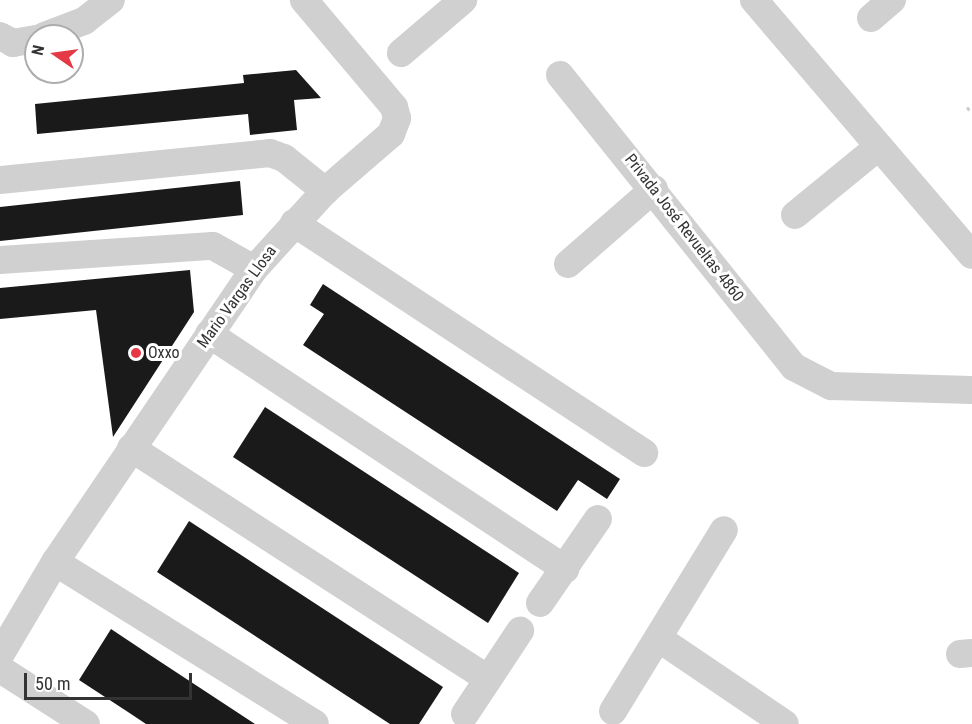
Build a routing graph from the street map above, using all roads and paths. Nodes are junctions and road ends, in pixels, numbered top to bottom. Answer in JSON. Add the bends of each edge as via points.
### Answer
{"nodes":[{"id":1,"x":111,"y":0,"type":"edge"},
{"id":2,"x":304,"y":0,"type":"edge"},
{"id":3,"x":754,"y":0,"type":"edge"},
{"id":4,"x":892,"y":0,"type":"edge"},
{"id":5,"x":448,"y":5,"type":"edge"},
{"id":6,"x":871,"y":18,"type":"dead end"},
{"id":7,"x":76,"y":24,"type":"edge"},
{"id":8,"x":0,"y":36,"type":"edge"},
{"id":9,"x":24,"y":41,"type":"edge"},
{"id":10,"x":401,"y":53,"type":"dead end"},
{"id":11,"x":560,"y":75,"type":"dead end"},
{"id":12,"x":972,"y":106,"type":"edge"},
{"id":13,"x":966,"y":110,"type":"dead end"},
{"id":14,"x":878,"y":147,"type":"junction"},
{"id":15,"x":0,"y":180,"type":"edge"},
{"id":16,"x":654,"y":189,"type":"junction"},
{"id":17,"x":325,"y":191,"type":"junction"},
{"id":18,"x":795,"y":214,"type":"dead end"},
{"id":19,"x":294,"y":223,"type":"junction"},
{"id":20,"x":972,"y":255,"type":"edge"},
{"id":21,"x":0,"y":260,"type":"edge"},
{"id":22,"x":568,"y":264,"type":"dead end"},
{"id":23,"x":254,"y":269,"type":"junction"},
{"id":24,"x":209,"y":334,"type":"junction"},
{"id":25,"x":970,"y":387,"type":"edge"},
{"id":26,"x":131,"y":448,"type":"junction"},
{"id":27,"x":644,"y":453,"type":"dead end"},
{"id":28,"x":598,"y":519,"type":"dead end"},
{"id":29,"x":724,"y":530,"type":"dead end"},
{"id":30,"x":55,"y":562,"type":"junction"},
{"id":31,"x":565,"y":570,"type":"junction"},
{"id":32,"x":540,"y":603,"type":"dead end"},
{"id":33,"x":520,"y":631,"type":"dead end"},
{"id":34,"x":657,"y":638,"type":"junction"},
{"id":35,"x":0,"y":655,"type":"edge"},
{"id":36,"x":0,"y":669,"type":"edge"},
{"id":37,"x":488,"y":679,"type":"junction"},
{"id":38,"x":613,"y":711,"type":"dead end"},
{"id":39,"x":465,"y":714,"type":"dead end"},
{"id":40,"x":86,"y":724,"type":"edge"},
{"id":41,"x":315,"y":724,"type":"edge"},
{"id":42,"x":785,"y":724,"type":"edge"}],
"edges":[{"from":1,"to":7,"type":"street"},
{"from":2,"to":17,"type":"street","name":"Mario Vargas Llosa","via":[[394,107],[397,118],[391,134]]},
{"from":3,"to":14,"type":"street"},
{"from":4,"to":6,"type":"street"},
{"from":5,"to":10,"type":"street"},
{"from":8,"to":9,"type":"street","via":[[13,43]]},
{"from":11,"to":16,"type":"street","name":"Privada José Revueltas 4860"},
{"from":12,"to":13,"type":"path"},
{"from":14,"to":18,"type":"street"},
{"from":14,"to":20,"type":"street"},
{"from":15,"to":17,"type":"street","via":[[270,153],[284,158]]},
{"from":16,"to":22,"type":"street"},
{"from":16,"to":25,"type":"street","name":"Privada José Revueltas 4860","via":[[794,367],[831,386]]},
{"from":17,"to":19,"type":"street","name":"Mario Vargas Llosa"},
{"from":19,"to":23,"type":"street","name":"Mario Vargas Llosa"},
{"from":19,"to":27,"type":"street"},
{"from":21,"to":23,"type":"street","via":[[213,246]]},
{"from":23,"to":24,"type":"street","name":"Mario Vargas Llosa"},
{"from":24,"to":26,"type":"street","name":"Mario Vargas Llosa"},
{"from":24,"to":31,"type":"street"},
{"from":26,"to":30,"type":"street","name":"Mario Vargas Llosa"},
{"from":26,"to":37,"type":"street"},
{"from":28,"to":31,"type":"street"},
{"from":29,"to":34,"type":"street"},
{"from":30,"to":35,"type":"street","name":"Mario Vargas Llosa"},
{"from":30,"to":41,"type":"street"},
{"from":31,"to":32,"type":"street"},
{"from":33,"to":37,"type":"street"},
{"from":34,"to":38,"type":"street"},
{"from":34,"to":42,"type":"street"},
{"from":36,"to":40,"type":"street"},
{"from":37,"to":39,"type":"street"}]}
